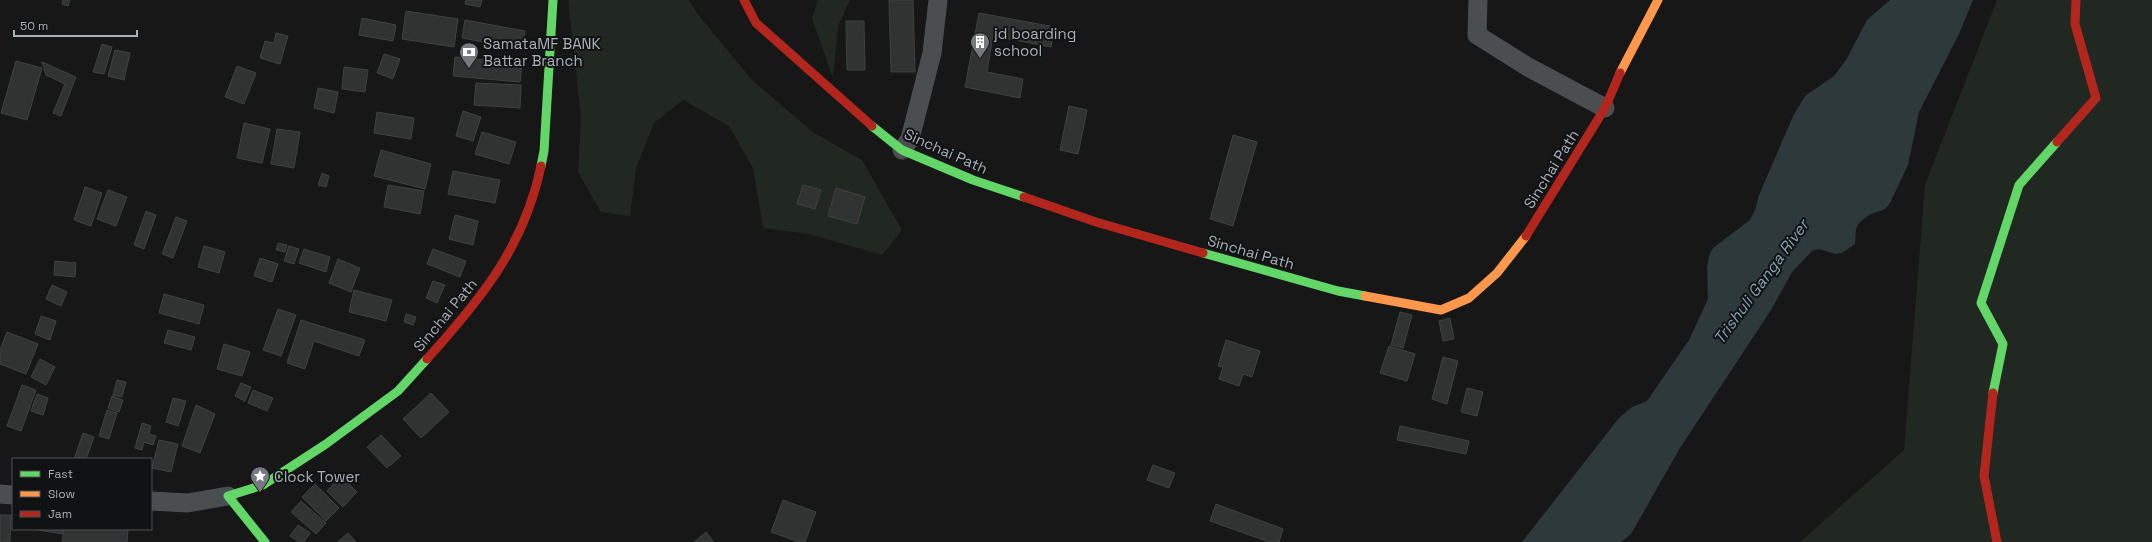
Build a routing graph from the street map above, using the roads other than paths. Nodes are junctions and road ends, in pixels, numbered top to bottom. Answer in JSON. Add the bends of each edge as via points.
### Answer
{"nodes":[{"id":1,"x":553,"y":0,"type":"edge"},
{"id":2,"x":744,"y":0,"type":"edge"},
{"id":3,"x":938,"y":0,"type":"edge"},
{"id":4,"x":1478,"y":0,"type":"edge"},
{"id":5,"x":1658,"y":0,"type":"edge"},
{"id":6,"x":2076,"y":0,"type":"edge"},
{"id":7,"x":1605,"y":108,"type":"junction"},
{"id":8,"x":902,"y":150,"type":"junction"},
{"id":9,"x":0,"y":494,"type":"edge"},
{"id":10,"x":12,"y":495,"type":"edge"},
{"id":11,"x":228,"y":496,"type":"junction"},
{"id":12,"x":152,"y":501,"type":"edge"},
{"id":13,"x":265,"y":542,"type":"edge"},
{"id":14,"x":1997,"y":542,"type":"edge"}],
"edges":[{"from":1,"to":11,"type":"street","name":"Sinchai Path","via":[[544,151],[537,184],[520,234],[497,274],[466,316],[398,391],[326,444],[263,485]]},
{"from":2,"to":8,"type":"street","name":"Sinchai Path","via":[[756,24],[863,119]]},
{"from":3,"to":8,"type":"street","via":[[932,53],[910,139]]},
{"from":4,"to":7,"type":"street","via":[[1477,35],[1528,67]]},
{"from":5,"to":7,"type":"street","name":"Sinchai Path","via":[[1610,93]]},
{"from":6,"to":14,"type":"street","via":[[2075,24],[2096,98],[2020,185],[1981,303],[2003,344],[1993,390],[1984,476]]},
{"from":7,"to":8,"type":"street","name":"Sinchai Path","via":[[1531,229],[1497,273],[1469,298],[1441,310],[1338,291],[1096,222],[973,180]]},
{"from":9,"to":10,"type":"street"},
{"from":11,"to":12,"type":"street","via":[[187,503]]},
{"from":11,"to":13,"type":"street"}]}
